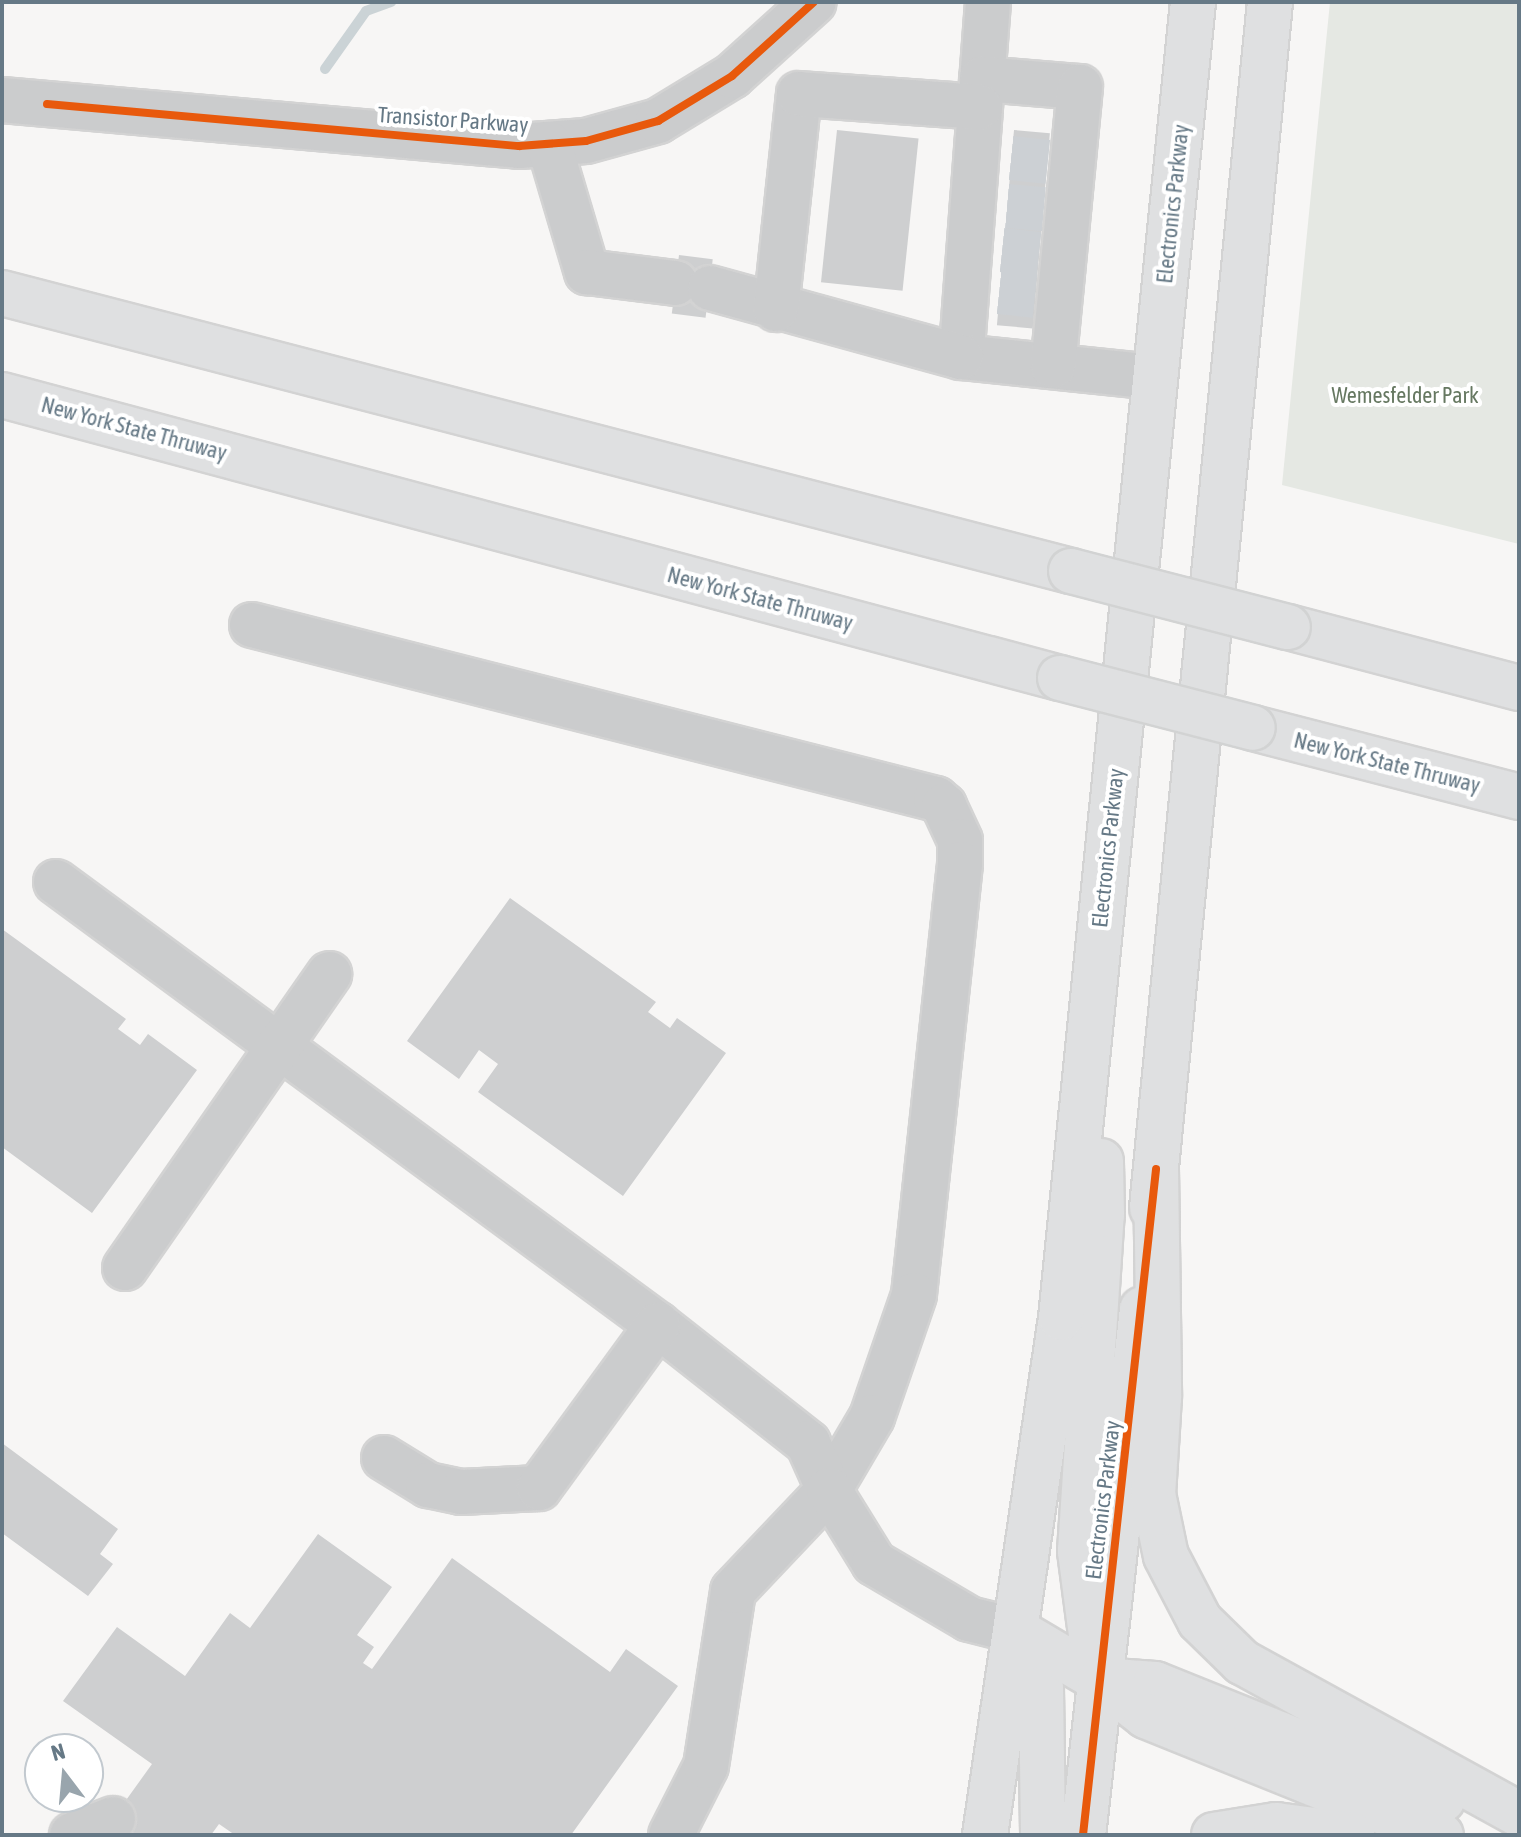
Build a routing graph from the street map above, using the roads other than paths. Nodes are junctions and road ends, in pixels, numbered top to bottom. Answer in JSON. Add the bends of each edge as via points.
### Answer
{"nodes":[{"id":1,"x":814,"y":2,"type":"edge"},
{"id":2,"x":988,"y":2,"type":"edge"},
{"id":3,"x":1193,"y":2,"type":"edge"},
{"id":4,"x":1270,"y":2,"type":"edge"},
{"id":5,"x":981,"y":93,"type":"junction"},
{"id":6,"x":2,"y":100,"type":"edge"},
{"id":7,"x":549,"y":144,"type":"junction"},
{"id":8,"x":1027,"y":160,"type":"junction"},
{"id":9,"x":1023,"y":207,"type":"junction"},
{"id":10,"x":1017,"y":273,"type":"junction"},
{"id":11,"x":2,"y":293,"type":"edge"},
{"id":12,"x":776,"y":309,"type":"junction"},
{"id":13,"x":961,"y":357,"type":"junction"},
{"id":14,"x":1053,"y":366,"type":"junction"},
{"id":15,"x":1155,"y":377,"type":"junction"},
{"id":16,"x":2,"y":395,"type":"edge"},
{"id":17,"x":252,"y":625,"type":"dead end"},
{"id":18,"x":1519,"y":688,"type":"edge"},
{"id":19,"x":1382,"y":762,"type":"junction"},
{"id":20,"x":1519,"y":797,"type":"edge"},
{"id":21,"x":1519,"y":823,"type":"edge"},
{"id":22,"x":56,"y":882,"type":"dead end"},
{"id":23,"x":329,"y":974,"type":"dead end"},
{"id":24,"x":1096,"y":975,"type":"junction"},
{"id":25,"x":279,"y":1046,"type":"junction"},
{"id":26,"x":1156,"y":1169,"type":"junction"},
{"id":27,"x":125,"y":1268,"type":"dead end"},
{"id":28,"x":658,"y":1325,"type":"junction"},
{"id":29,"x":384,"y":1458,"type":"dead end"},
{"id":30,"x":829,"y":1490,"type":"junction"},
{"id":31,"x":1017,"y":1631,"type":"junction"},
{"id":32,"x":1100,"y":1680,"type":"junction"},
{"id":33,"x":1519,"y":1814,"type":"edge"},
{"id":34,"x":113,"y":1819,"type":"dead end"},
{"id":35,"x":1519,"y":1831,"type":"edge"},
{"id":36,"x":72,"y":1835,"type":"edge"},
{"id":37,"x":671,"y":1835,"type":"edge"},
{"id":38,"x":985,"y":1835,"type":"edge"},
{"id":39,"x":1043,"y":1835,"type":"edge"},
{"id":40,"x":1083,"y":1835,"type":"edge"},
{"id":41,"x":1214,"y":1835,"type":"edge"},
{"id":42,"x":1352,"y":1835,"type":"edge"},
{"id":43,"x":1441,"y":1835,"type":"edge"}],
"edges":[{"from":1,"to":7,"type":"street","name":"Transistor Parkway","via":[[732,76],[658,121],[586,141]]},
{"from":2,"to":5,"type":"street"},
{"from":3,"to":15,"type":"main road","name":"Electronics Parkway"},
{"from":4,"to":26,"type":"main road","name":"Electronics Parkway"},
{"from":5,"to":8,"type":"street"},
{"from":5,"to":8,"type":"street","via":[[1080,87]]},
{"from":5,"to":12,"type":"street","via":[[799,94]]},
{"from":6,"to":7,"type":"street","name":"Transistor Parkway","via":[[519,146]]},
{"from":7,"to":12,"type":"street","via":[[587,272],[692,285]]},
{"from":8,"to":9,"type":"street"},
{"from":8,"to":9,"type":"street"},
{"from":9,"to":10,"type":"street"},
{"from":9,"to":10,"type":"street"},
{"from":10,"to":13,"type":"street"},
{"from":10,"to":14,"type":"street"},
{"from":11,"to":18,"type":"main road","bridge":true},
{"from":12,"to":13,"type":"street"},
{"from":13,"to":14,"type":"street"},
{"from":14,"to":15,"type":"street"},
{"from":15,"to":24,"type":"main road","name":"Electronics Parkway"},
{"from":16,"to":19,"type":"main road","name":"New York State Thruway","bridge":true},
{"from":17,"to":30,"type":"street","via":[[936,799],[944,806],[960,841],[960,864],[914,1295],[872,1417]]},
{"from":19,"to":20,"type":"main road","name":"New York State Thruway"},
{"from":19,"to":21,"type":"main road"},
{"from":22,"to":25,"type":"street"},
{"from":23,"to":25,"type":"street"},
{"from":24,"to":31,"type":"main road","name":"Electronics Parkway","via":[[1061,1318]]},
{"from":24,"to":32,"type":"main road","via":[[1102,1215],[1080,1551],[1083,1598]]},
{"from":25,"to":27,"type":"street"},
{"from":25,"to":28,"type":"street"},
{"from":26,"to":32,"type":"main road","name":"Electronics Parkway"},
{"from":26,"to":33,"type":"main road","via":[[1159,1397],[1153,1494],[1166,1556],[1200,1621],[1242,1662]]},
{"from":28,"to":29,"type":"street","via":[[539,1488],[461,1492],[428,1485]]},
{"from":28,"to":30,"type":"street","via":[[808,1443]]},
{"from":30,"to":31,"type":"street","via":[[874,1563],[969,1619]]},
{"from":30,"to":37,"type":"street","via":[[733,1591],[706,1766]]},
{"from":31,"to":32,"type":"main road"},
{"from":31,"to":38,"type":"main road","name":"Electronics Parkway"},
{"from":31,"to":39,"type":"main road","via":[[1041,1689]]},
{"from":32,"to":35,"type":"main road","via":[[1155,1684]]},
{"from":32,"to":40,"type":"main road","name":"Electronics Parkway"},
{"from":32,"to":43,"type":"main road","via":[[1146,1716]]},
{"from":34,"to":36,"type":"street"},
{"from":41,"to":42,"type":"main road","via":[[1276,1825]]}]}
